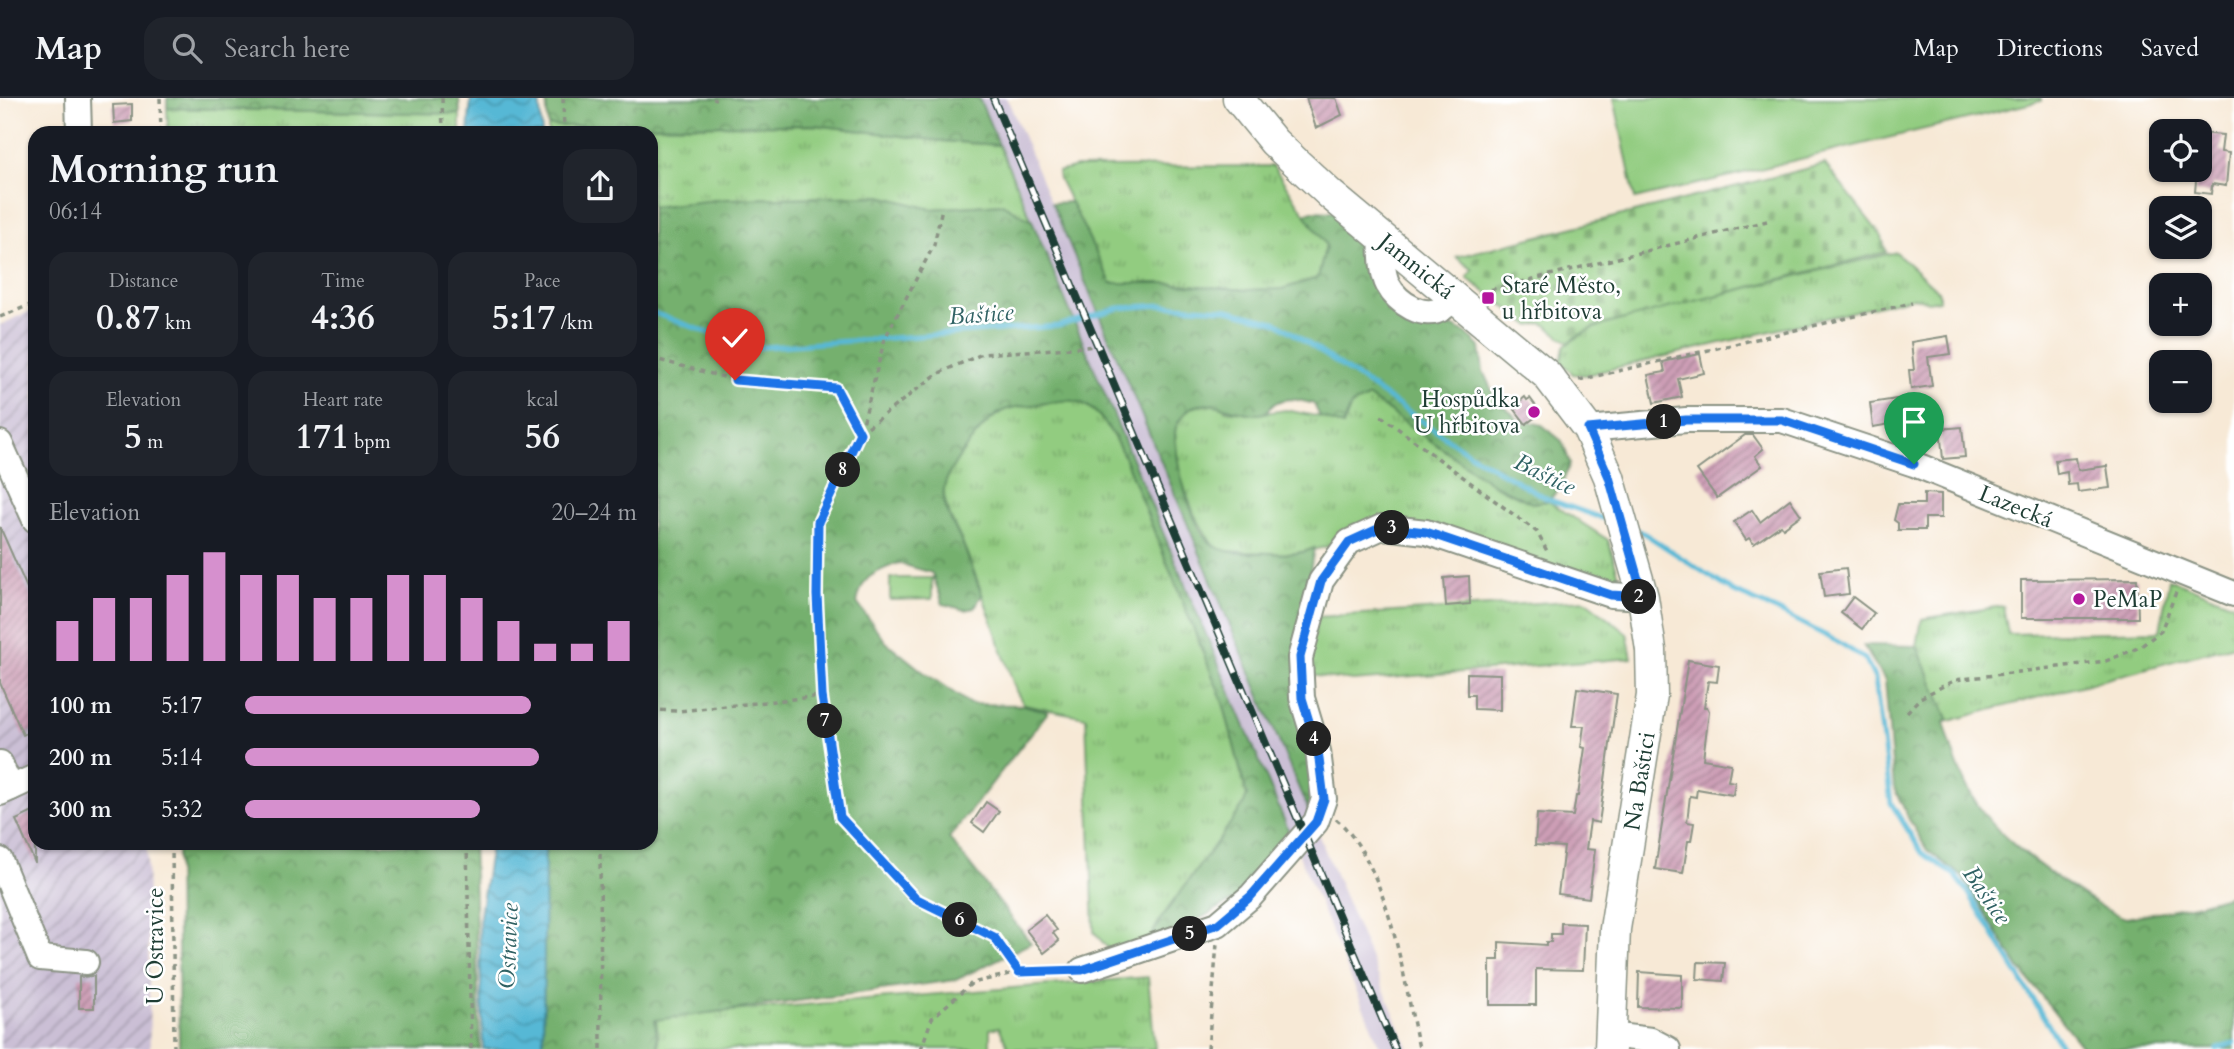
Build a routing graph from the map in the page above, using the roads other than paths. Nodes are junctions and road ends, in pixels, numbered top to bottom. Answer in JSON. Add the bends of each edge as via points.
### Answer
{"nodes":[{"id":1,"x":78,"y":98,"type":"edge"},
{"id":2,"x":1238,"y":98,"type":"edge"},
{"id":3,"x":79,"y":126,"type":"edge"},
{"id":4,"x":1588,"y":429,"type":"junction"},
{"id":5,"x":0,"y":443,"type":"edge"},
{"id":6,"x":28,"y":505,"type":"edge"},
{"id":7,"x":1621,"y":516,"type":"joint"},
{"id":8,"x":2234,"y":594,"type":"edge"},
{"id":9,"x":1643,"y":597,"type":"junction"},
{"id":10,"x":0,"y":763,"type":"edge"},
{"id":11,"x":28,"y":780,"type":"edge"},
{"id":12,"x":6,"y":791,"type":"edge"},
{"id":13,"x":0,"y":860,"type":"edge"},
{"id":14,"x":86,"y":962,"type":"dead end"},
{"id":15,"x":1082,"y":970,"type":"road end"},
{"id":16,"x":1610,"y":1042,"type":"edge"},
{"id":17,"x":1668,"y":1049,"type":"edge"}],
"edges":[{"from":1,"to":3,"type":"street"},
{"from":2,"to":4,"type":"main road","name":"Jamnická","via":[[1274,142],[1331,195],[1466,294],[1556,385]]},
{"from":4,"to":7,"type":"main road","name":"Jamnická"},
{"from":4,"to":8,"type":"street","name":"Lazecká","via":[[1686,420],[1782,420],[1914,464]]},
{"from":5,"to":6,"type":"street"},
{"from":7,"to":9,"type":"main road","name":"Na Baštici"},
{"from":9,"to":15,"type":"street","via":[[1611,595],[1426,532],[1382,527],[1349,542],[1321,581],[1300,657],[1302,698],[1318,751],[1324,799],[1316,822],[1251,896],[1218,924]]},
{"from":9,"to":16,"type":"main road","name":"Na Baštici","via":[[1652,695],[1615,929]]},
{"from":10,"to":12,"type":"street"},
{"from":11,"to":12,"type":"street"},
{"from":13,"to":14,"type":"street","via":[[40,958]]},
{"from":16,"to":17,"type":"street","via":[[1651,1040]]}]}
